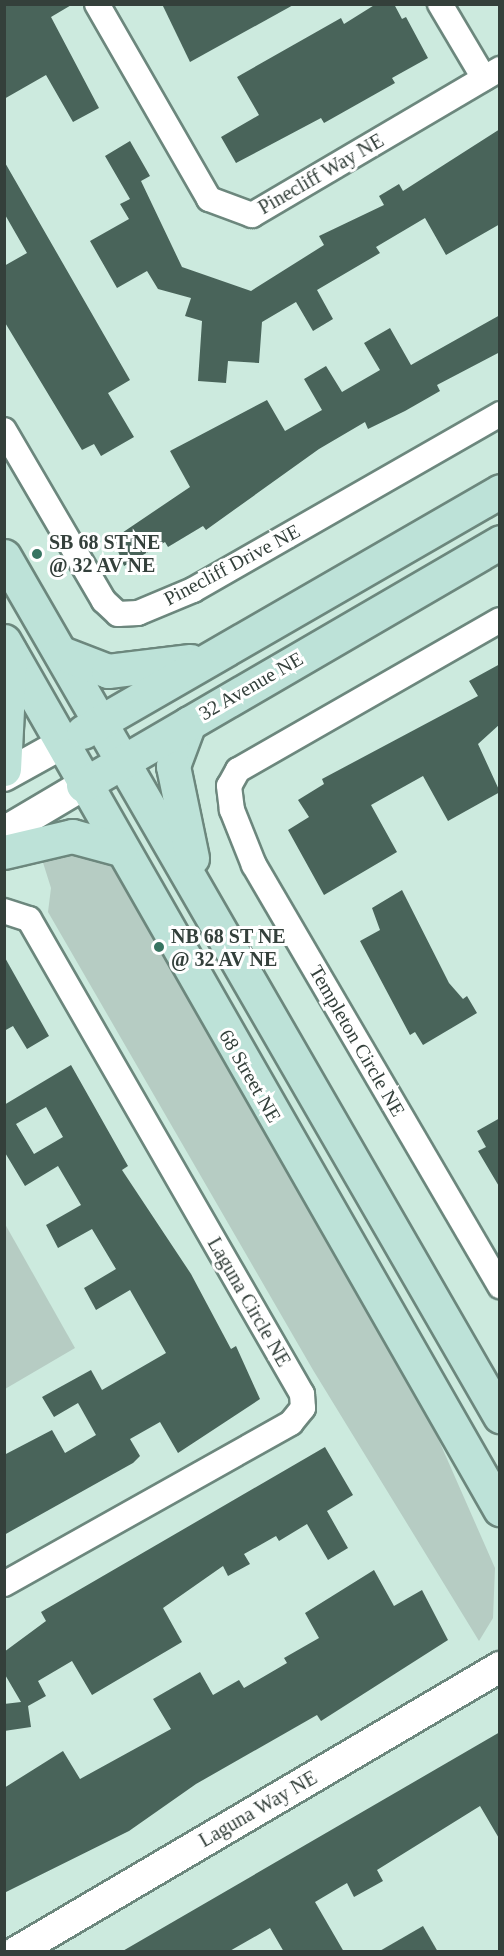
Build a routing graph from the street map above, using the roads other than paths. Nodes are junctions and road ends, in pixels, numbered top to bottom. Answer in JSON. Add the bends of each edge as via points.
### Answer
{"nodes":[{"id":1,"x":97,"y":4,"type":"edge"},
{"id":2,"x":440,"y":4,"type":"edge"},
{"id":3,"x":492,"y":74,"type":"edge"},
{"id":4,"x":500,"y":414,"type":"edge"},
{"id":5,"x":4,"y":430,"type":"edge"},
{"id":6,"x":500,"y":491,"type":"edge"},
{"id":7,"x":500,"y":542,"type":"edge"},
{"id":8,"x":4,"y":556,"type":"edge"},
{"id":9,"x":500,"y":620,"type":"edge"},
{"id":10,"x":7,"y":646,"type":"edge"},
{"id":11,"x":61,"y":653,"type":"junction"},
{"id":12,"x":218,"y":654,"type":"junction"},
{"id":13,"x":101,"y":722,"type":"junction"},
{"id":14,"x":189,"y":723,"type":"junction"},
{"id":15,"x":60,"y":745,"type":"junction"},
{"id":16,"x":124,"y":762,"type":"junction"},
{"id":17,"x":4,"y":770,"type":"edge"},
{"id":18,"x":4,"y":776,"type":"edge"},
{"id":19,"x":83,"y":785,"type":"junction"},
{"id":20,"x":4,"y":832,"type":"edge"},
{"id":21,"x":120,"y":849,"type":"junction"},
{"id":22,"x":4,"y":852,"type":"edge"},
{"id":23,"x":204,"y":900,"type":"junction"},
{"id":24,"x":4,"y":911,"type":"edge"},
{"id":25,"x":500,"y":1286,"type":"edge"},
{"id":26,"x":500,"y":1416,"type":"edge"},
{"id":27,"x":499,"y":1510,"type":"edge"},
{"id":28,"x":4,"y":1584,"type":"edge"},
{"id":29,"x":500,"y":1668,"type":"edge"},
{"id":30,"x":16,"y":1952,"type":"edge"}],
"edges":[{"from":1,"to":3,"type":"street","name":"Pinecliff Way NE","via":[[209,199],[252,215]]},
{"from":2,"to":3,"type":"street"},
{"from":4,"to":5,"type":"street","name":"Pinecliff Drive NE","via":[[193,590],[138,613],[118,614],[104,601]]},
{"from":6,"to":12,"type":"main road"},
{"from":7,"to":14,"type":"main road","name":"32 Avenue NE"},
{"from":8,"to":11,"type":"main road"},
{"from":9,"to":25,"type":"street","name":"Templeton Circle NE","via":[[238,770],[229,786],[232,810],[254,865]]},
{"from":10,"to":15,"type":"main road","name":"68 Street NE"},
{"from":10,"to":17,"type":"main road"},
{"from":11,"to":12,"type":"main road","via":[[108,671],[155,669]]},
{"from":11,"to":13,"type":"main road"},
{"from":12,"to":13,"type":"main road"},
{"from":13,"to":15,"type":"main road"},
{"from":13,"to":16,"type":"main road"},
{"from":14,"to":16,"type":"main road","name":"32 Avenue NE"},
{"from":14,"to":23,"type":"main road","via":[[173,766]]},
{"from":15,"to":18,"type":"street"},
{"from":15,"to":19,"type":"main road","name":"68 Street NE"},
{"from":16,"to":19,"type":"main road","name":"32 Avenue NE"},
{"from":16,"to":23,"type":"main road"},
{"from":19,"to":20,"type":"street","name":"32 Avenue NE"},
{"from":19,"to":21,"type":"main road","name":"68 Street NE"},
{"from":21,"to":22,"type":"main road","via":[[72,836]]},
{"from":21,"to":27,"type":"main road","name":"68 Street NE"},
{"from":23,"to":26,"type":"main road"},
{"from":24,"to":28,"type":"street","name":"Laguna Circle NE","via":[[29,919],[302,1394],[303,1408],[291,1423]]},
{"from":29,"to":30,"type":"street","name":"Laguna Way NE"}]}
